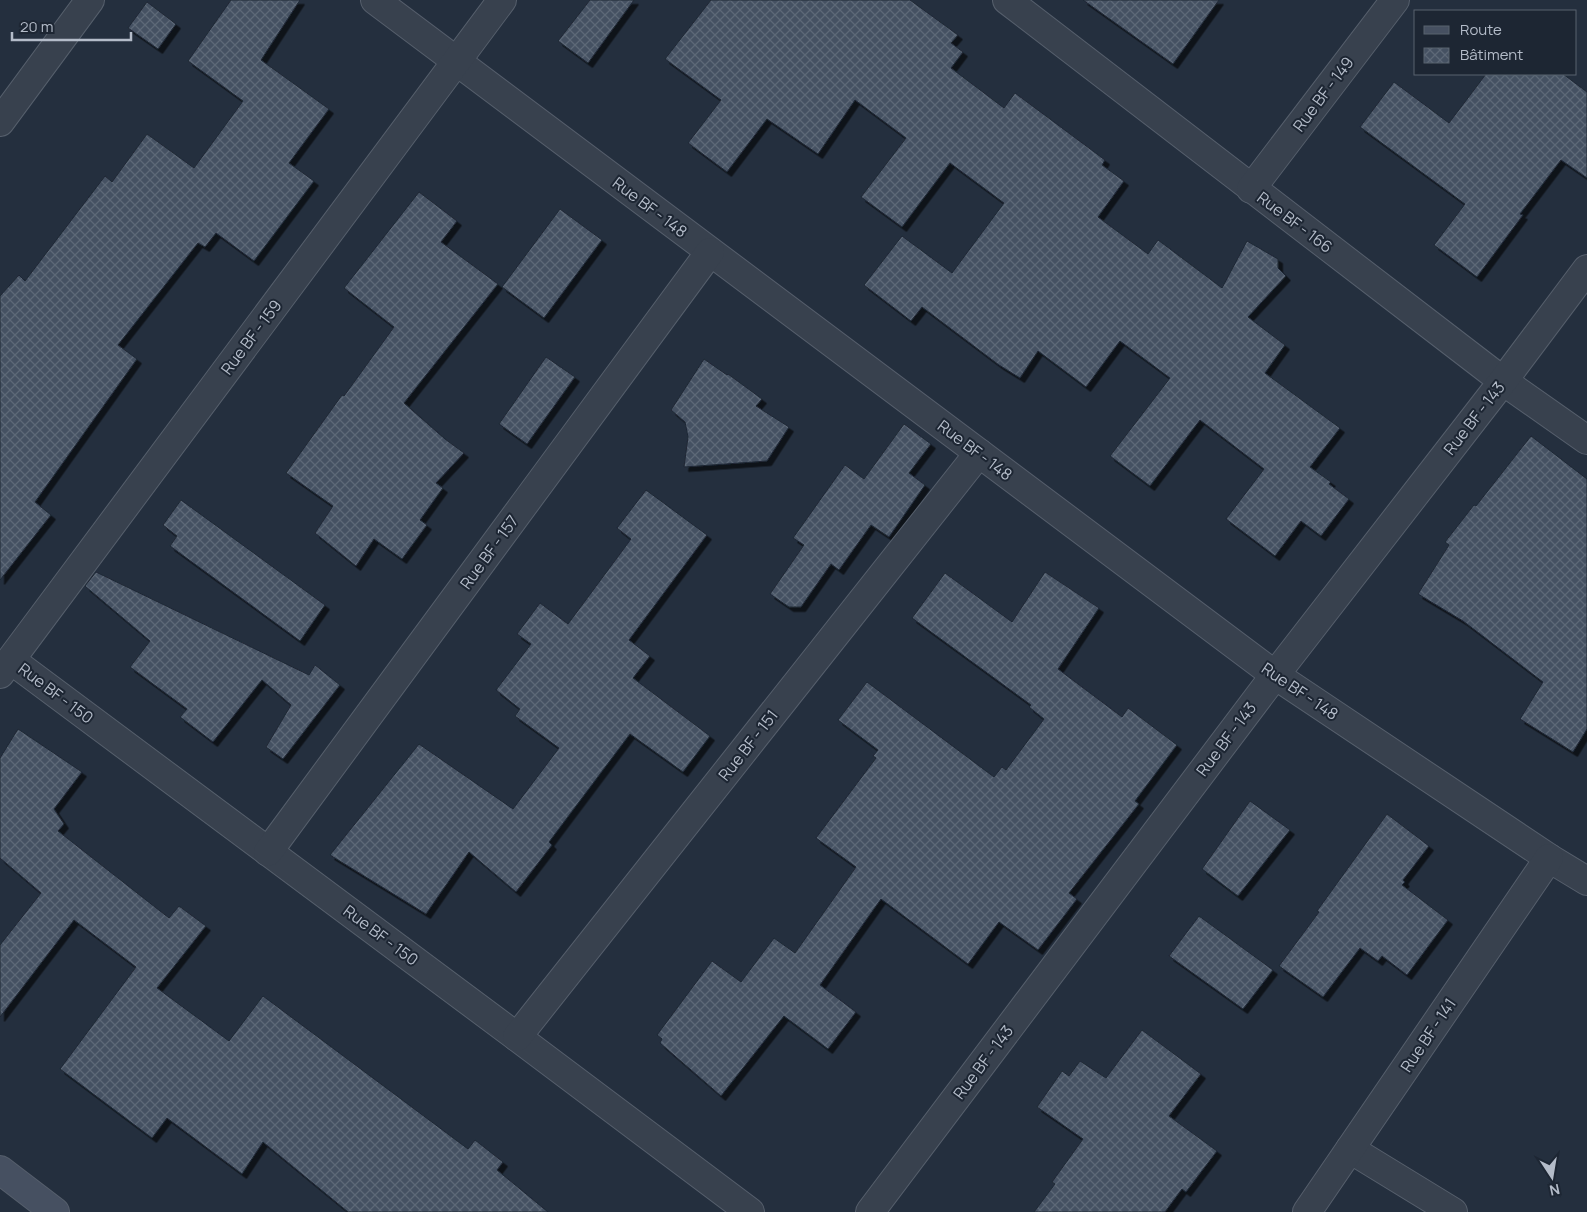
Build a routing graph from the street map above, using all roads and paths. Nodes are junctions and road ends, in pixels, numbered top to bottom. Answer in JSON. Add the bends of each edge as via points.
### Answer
{"nodes":[{"id":1,"x":90,"y":0,"type":"edge"},
{"id":2,"x":375,"y":0,"type":"edge"},
{"id":3,"x":502,"y":0,"type":"edge"},
{"id":4,"x":1007,"y":0,"type":"edge"},
{"id":5,"x":1395,"y":0,"type":"edge"},
{"id":6,"x":457,"y":62,"type":"junction"},
{"id":7,"x":0,"y":122,"type":"edge"},
{"id":8,"x":1252,"y":189,"type":"junction"},
{"id":9,"x":710,"y":252,"type":"junction"},
{"id":10,"x":1587,"y":269,"type":"edge"},
{"id":11,"x":1503,"y":381,"type":"junction"},
{"id":12,"x":1587,"y":440,"type":"edge"},
{"id":13,"x":979,"y":453,"type":"junction"},
{"id":14,"x":5,"y":667,"type":"edge"},
{"id":15,"x":1275,"y":674,"type":"junction"},
{"id":16,"x":268,"y":852,"type":"junction"},
{"id":17,"x":1549,"y":858,"type":"junction"},
{"id":18,"x":1587,"y":881,"type":"edge"},
{"id":19,"x":517,"y":1037,"type":"junction"},
{"id":20,"x":1350,"y":1149,"type":"junction"},
{"id":21,"x":0,"y":1170,"type":"edge"},
{"id":22,"x":55,"y":1212,"type":"edge"},
{"id":23,"x":750,"y":1212,"type":"edge"},
{"id":24,"x":870,"y":1212,"type":"edge"},
{"id":25,"x":1307,"y":1212,"type":"edge"},
{"id":26,"x":1453,"y":1212,"type":"edge"}],
"edges":[{"from":1,"to":7,"type":"street"},
{"from":2,"to":6,"type":"street","name":"Rue BF - 148"},
{"from":3,"to":6,"type":"street","name":"Rue BF - 159"},
{"from":4,"to":8,"type":"street","name":"Rue BF - 166"},
{"from":5,"to":8,"type":"street","name":"Rue BF - 149"},
{"from":6,"to":9,"type":"street","name":"Rue BF - 148"},
{"from":6,"to":14,"type":"street","name":"Rue BF - 159"},
{"from":8,"to":11,"type":"street","name":"Rue BF - 166"},
{"from":9,"to":13,"type":"street","name":"Rue BF - 148"},
{"from":9,"to":16,"type":"street","name":"Rue BF - 157"},
{"from":10,"to":11,"type":"street","name":"Rue BF - 143"},
{"from":11,"to":12,"type":"street","name":"Rue BF - 166"},
{"from":11,"to":15,"type":"street","name":"Rue BF - 143"},
{"from":13,"to":15,"type":"street","name":"Rue BF - 148"},
{"from":13,"to":19,"type":"street","name":"Rue BF - 151"},
{"from":14,"to":16,"type":"street","name":"Rue BF - 150"},
{"from":15,"to":17,"type":"street","name":"Rue BF - 148"},
{"from":15,"to":24,"type":"street","name":"Rue BF - 143"},
{"from":16,"to":19,"type":"street","name":"Rue BF - 150"},
{"from":17,"to":18,"type":"street","name":"Rue BF - 148"},
{"from":17,"to":20,"type":"street","name":"Rue BF - 141"},
{"from":19,"to":23,"type":"street","name":"Rue BF - 150"},
{"from":20,"to":25,"type":"street","name":"Rue BF - 141"},
{"from":20,"to":26,"type":"street"},
{"from":21,"to":22,"type":"main road"}]}
